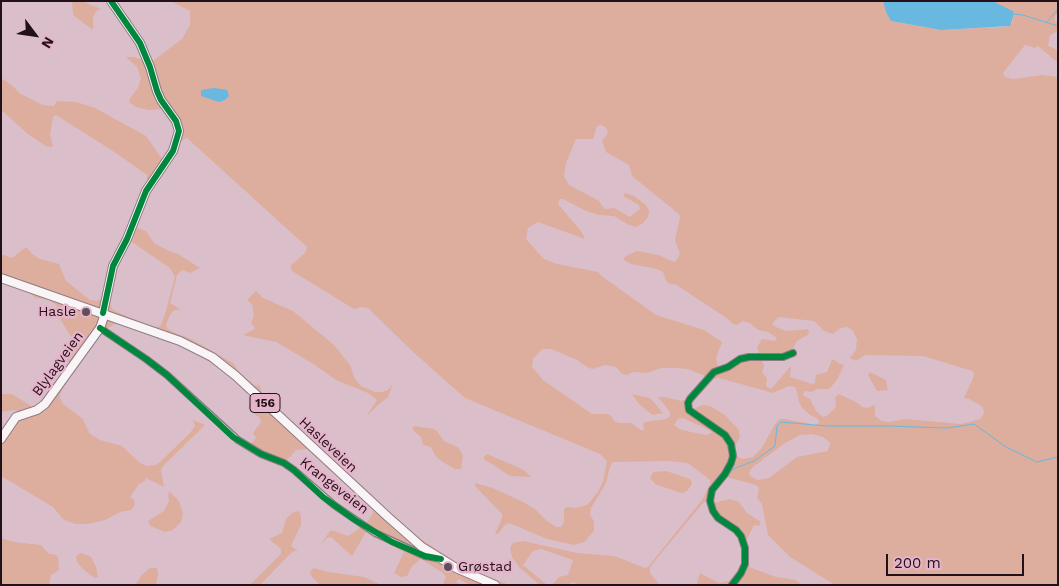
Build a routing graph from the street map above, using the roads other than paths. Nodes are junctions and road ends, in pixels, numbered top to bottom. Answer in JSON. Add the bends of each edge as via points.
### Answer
{"nodes":[{"id":1,"x":110,"y":1,"type":"edge"},
{"id":2,"x":1,"y":278,"type":"edge"},
{"id":3,"x":104,"y":314,"type":"junction"},
{"id":4,"x":100,"y":328,"type":"junction"},
{"id":5,"x":793,"y":353,"type":"dead end"},
{"id":6,"x":1,"y":439,"type":"edge"},
{"id":7,"x":441,"y":559,"type":"junction"},
{"id":8,"x":495,"y":585,"type":"edge"},
{"id":9,"x":732,"y":585,"type":"edge"}],
"edges":[{"from":1,"to":3,"type":"main road","name":"Blylagveien","via":[[140,43],[157,91],[176,120],[178,131],[173,151],[146,191],[113,266]]},
{"from":2,"to":3,"type":"main road","name":"Hasleveien","number":"156"},
{"from":3,"to":4,"type":"main road","name":"Blylagveien"},
{"from":3,"to":7,"type":"main road","name":"Hasleveien","number":"156","via":[[185,343],[219,362],[405,532]]},
{"from":4,"to":6,"type":"main road","name":"Blylagveien","via":[[45,404],[16,417]]},
{"from":4,"to":7,"type":"street","name":"Krangeveien","via":[[166,375],[233,437],[284,463],[355,520],[392,542]]},
{"from":5,"to":9,"type":"street","via":[[783,357],[740,359],[714,372],[688,403],[689,410],[725,434],[731,444],[731,463],[712,490],[710,501],[718,518],[741,536],[745,548],[742,573]]},
{"from":7,"to":8,"type":"main road","name":"Hasleveien","number":"156"}]}
